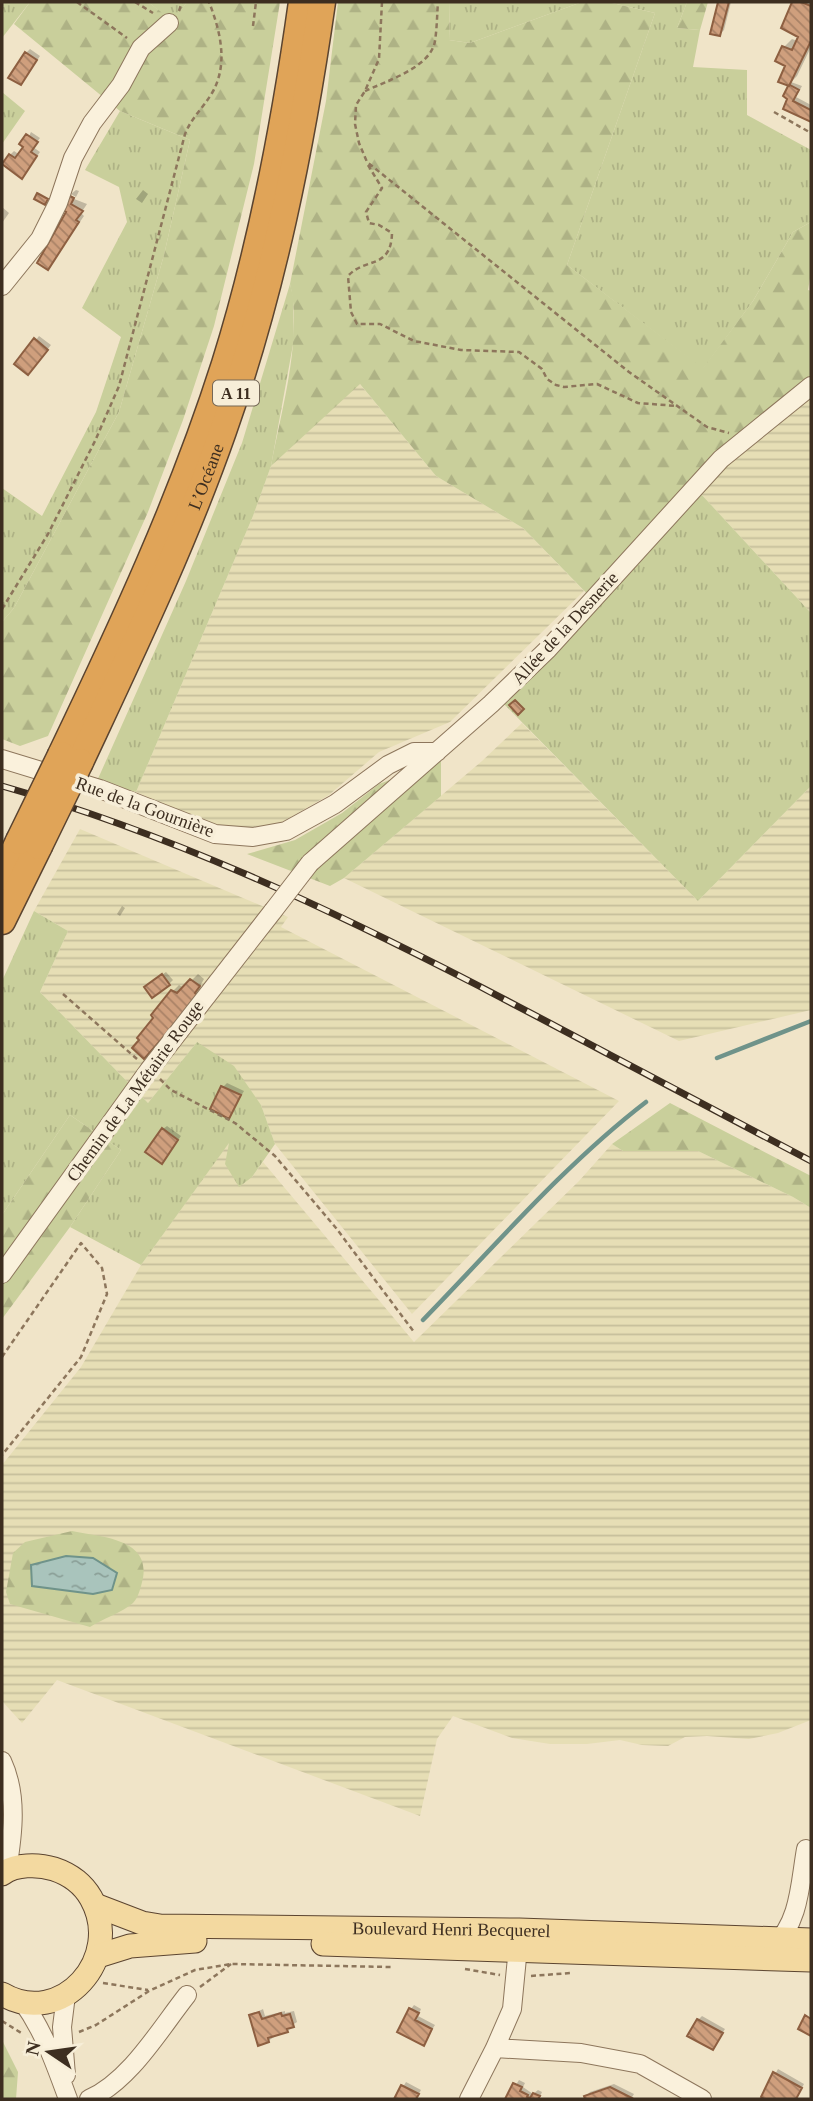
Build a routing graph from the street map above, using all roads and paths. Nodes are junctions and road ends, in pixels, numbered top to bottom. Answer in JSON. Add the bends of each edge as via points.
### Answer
{"nodes":[{"id":1,"x":77,"y":2,"type":"edge"},
{"id":2,"x":135,"y":2,"type":"edge"},
{"id":3,"x":209,"y":2,"type":"edge"},
{"id":4,"x":256,"y":2,"type":"edge"},
{"id":5,"x":302,"y":2,"type":"edge"},
{"id":6,"x":322,"y":2,"type":"edge"},
{"id":7,"x":382,"y":2,"type":"edge"},
{"id":8,"x":438,"y":2,"type":"edge"},
{"id":9,"x":169,"y":23,"type":"joint"},
{"id":10,"x":253,"y":26,"type":"dead end"},
{"id":11,"x":141,"y":48,"type":"junction"},
{"id":12,"x":365,"y":91,"type":"junction"},
{"id":13,"x":774,"y":112,"type":"dead end"},
{"id":14,"x":811,"y":133,"type":"edge"},
{"id":15,"x":367,"y":162,"type":"junction"},
{"id":16,"x":5,"y":276,"type":"edge"},
{"id":17,"x":811,"y":386,"type":"edge"},
{"id":18,"x":677,"y":406,"type":"junction"},
{"id":19,"x":760,"y":429,"type":"junction"},
{"id":20,"x":2,"y":609,"type":"edge"},
{"id":21,"x":437,"y":752,"type":"junction"},
{"id":22,"x":2,"y":759,"type":"edge"},
{"id":23,"x":70,"y":759,"type":"junction"},
{"id":24,"x":29,"y":843,"type":"junction"},
{"id":25,"x":310,"y":863,"type":"joint"},
{"id":26,"x":2,"y":877,"type":"edge"},
{"id":27,"x":2,"y":921,"type":"edge"},
{"id":28,"x":63,"y":993,"type":"dead end"},
{"id":29,"x":149,"y":1070,"type":"junction"},
{"id":30,"x":2,"y":1274,"type":"edge"},
{"id":31,"x":414,"y":1332,"type":"dead end"},
{"id":32,"x":2,"y":1357,"type":"edge"},
{"id":33,"x":2,"y":1455,"type":"edge"},
{"id":34,"x":2,"y":1761,"type":"edge"},
{"id":35,"x":806,"y":1849,"type":"dead end"},
{"id":36,"x":5,"y":1872,"type":"edge"},
{"id":37,"x":95,"y":1905,"type":"junction"},
{"id":38,"x":781,"y":1939,"type":"junction"},
{"id":39,"x":519,"y":1940,"type":"junction"},
{"id":40,"x":811,"y":1940,"type":"edge"},
{"id":41,"x":670,"y":1955,"type":"junction"},
{"id":42,"x":811,"y":1961,"type":"edge"},
{"id":43,"x":94,"y":1964,"type":"junction"},
{"id":44,"x":149,"y":1991,"type":"junction"},
{"id":45,"x":66,"y":1995,"type":"junction"},
{"id":46,"x":187,"y":1995,"type":"joint"},
{"id":47,"x":12,"y":1997,"type":"edge"},
{"id":48,"x":62,"y":2039,"type":"junction"},
{"id":49,"x":495,"y":2048,"type":"junction"},
{"id":50,"x":68,"y":2099,"type":"edge"},
{"id":51,"x":89,"y":2099,"type":"edge"},
{"id":52,"x":469,"y":2099,"type":"edge"},
{"id":53,"x":702,"y":2099,"type":"edge"}],
"edges":[{"from":1,"to":11,"type":"path"},
{"from":2,"to":9,"type":"path"},
{"from":3,"to":20,"type":"path","via":[[222,50],[219,77],[185,134],[119,386],[48,534]]},
{"from":4,"to":10,"type":"path"},
{"from":5,"to":23,"type":"highway","name":"L’Océane","number":"A 11","via":[[264,217],[224,367],[164,532]]},
{"from":6,"to":23,"type":"highway","name":"L’Océane","number":"A 11","via":[[281,231],[234,400],[145,625]]},
{"from":7,"to":12,"type":"path","via":[[379,59]]},
{"from":8,"to":12,"type":"path","via":[[432,53],[423,63]]},
{"from":9,"to":11,"type":"street"},
{"from":11,"to":16,"type":"street","via":[[73,158],[40,239]]},
{"from":12,"to":15,"type":"path","via":[[356,105],[355,124]]},
{"from":13,"to":14,"type":"path"},
{"from":15,"to":18,"type":"path"},
{"from":15,"to":18,"type":"path","via":[[382,188],[366,212],[369,223],[391,233],[391,245],[387,254],[348,276],[351,312],[357,324],[380,324],[414,341],[461,350],[519,352],[556,385],[597,384],[638,403]]},
{"from":17,"to":19,"type":"street","name":"Allée de la Desnerie"},
{"from":18,"to":19,"type":"path","via":[[707,427],[729,433]]},
{"from":19,"to":21,"type":"street","name":"Allée de la Desnerie","via":[[721,459],[548,649]]},
{"from":21,"to":22,"type":"street","name":"Rue de la Gournière","via":[[414,752],[286,831],[253,837],[215,834],[100,789]]},
{"from":21,"to":25,"type":"street","name":"Allée de la Desnerie"},
{"from":23,"to":24,"type":"highway","name":"L’Océane","number":"A 11","bridge":true},
{"from":24,"to":26,"type":"highway","name":"L’Océane","number":"A 11"},
{"from":24,"to":27,"type":"highway","name":"L’Océane","number":"A 11"},
{"from":25,"to":29,"type":"street","name":"Chemin de La Métairie Rouge","bridge":true},
{"from":28,"to":29,"type":"path"},
{"from":29,"to":30,"type":"street","name":"Chemin de La Métairie Rouge"},
{"from":29,"to":31,"type":"path","via":[[171,1090],[235,1123],[275,1156]]},
{"from":32,"to":33,"type":"path","via":[[81,1243],[102,1268],[107,1294],[81,1357]]},
{"from":34,"to":36,"type":"street","via":[[13,1824]]},
{"from":35,"to":38,"type":"street","via":[[793,1921]]},
{"from":36,"to":37,"type":"main road","via":[[37,1866],[60,1871],[80,1884]]},
{"from":37,"to":39,"type":"main road","name":"Boulevard Henri Becquerel","via":[[160,1926]]},
{"from":37,"to":43,"type":"main road","via":[[102,1926]]},
{"from":38,"to":39,"type":"main road","name":"Boulevard Henri Becquerel"},
{"from":38,"to":40,"type":"main road","name":"Boulevard Henri Becquerel"},
{"from":38,"to":41,"type":"street","via":[[769,1950],[690,1949]]},
{"from":39,"to":41,"type":"main road","name":"Boulevard Henri Becquerel"},
{"from":39,"to":43,"type":"main road","name":"Boulevard Henri Becquerel","via":[[172,1941],[130,1946]]},
{"from":39,"to":49,"type":"street","via":[[512,2009]]},
{"from":41,"to":42,"type":"main road","name":"Boulevard Henri Becquerel"},
{"from":43,"to":44,"type":"path","via":[[103,1983]]},
{"from":43,"to":45,"type":"main road"},
{"from":44,"to":46,"type":"path","via":[[195,1970],[231,1964]]},
{"from":44,"to":48,"type":"path","via":[[96,2025]]},
{"from":45,"to":47,"type":"main road","via":[[46,2001]]},
{"from":45,"to":48,"type":"street"},
{"from":46,"to":51,"type":"street","via":[[127,2071]]},
{"from":47,"to":50,"type":"street","via":[[38,2023]]},
{"from":48,"to":50,"type":"street"},
{"from":49,"to":52,"type":"street"},
{"from":49,"to":53,"type":"street","via":[[582,2053],[640,2064]]}]}
